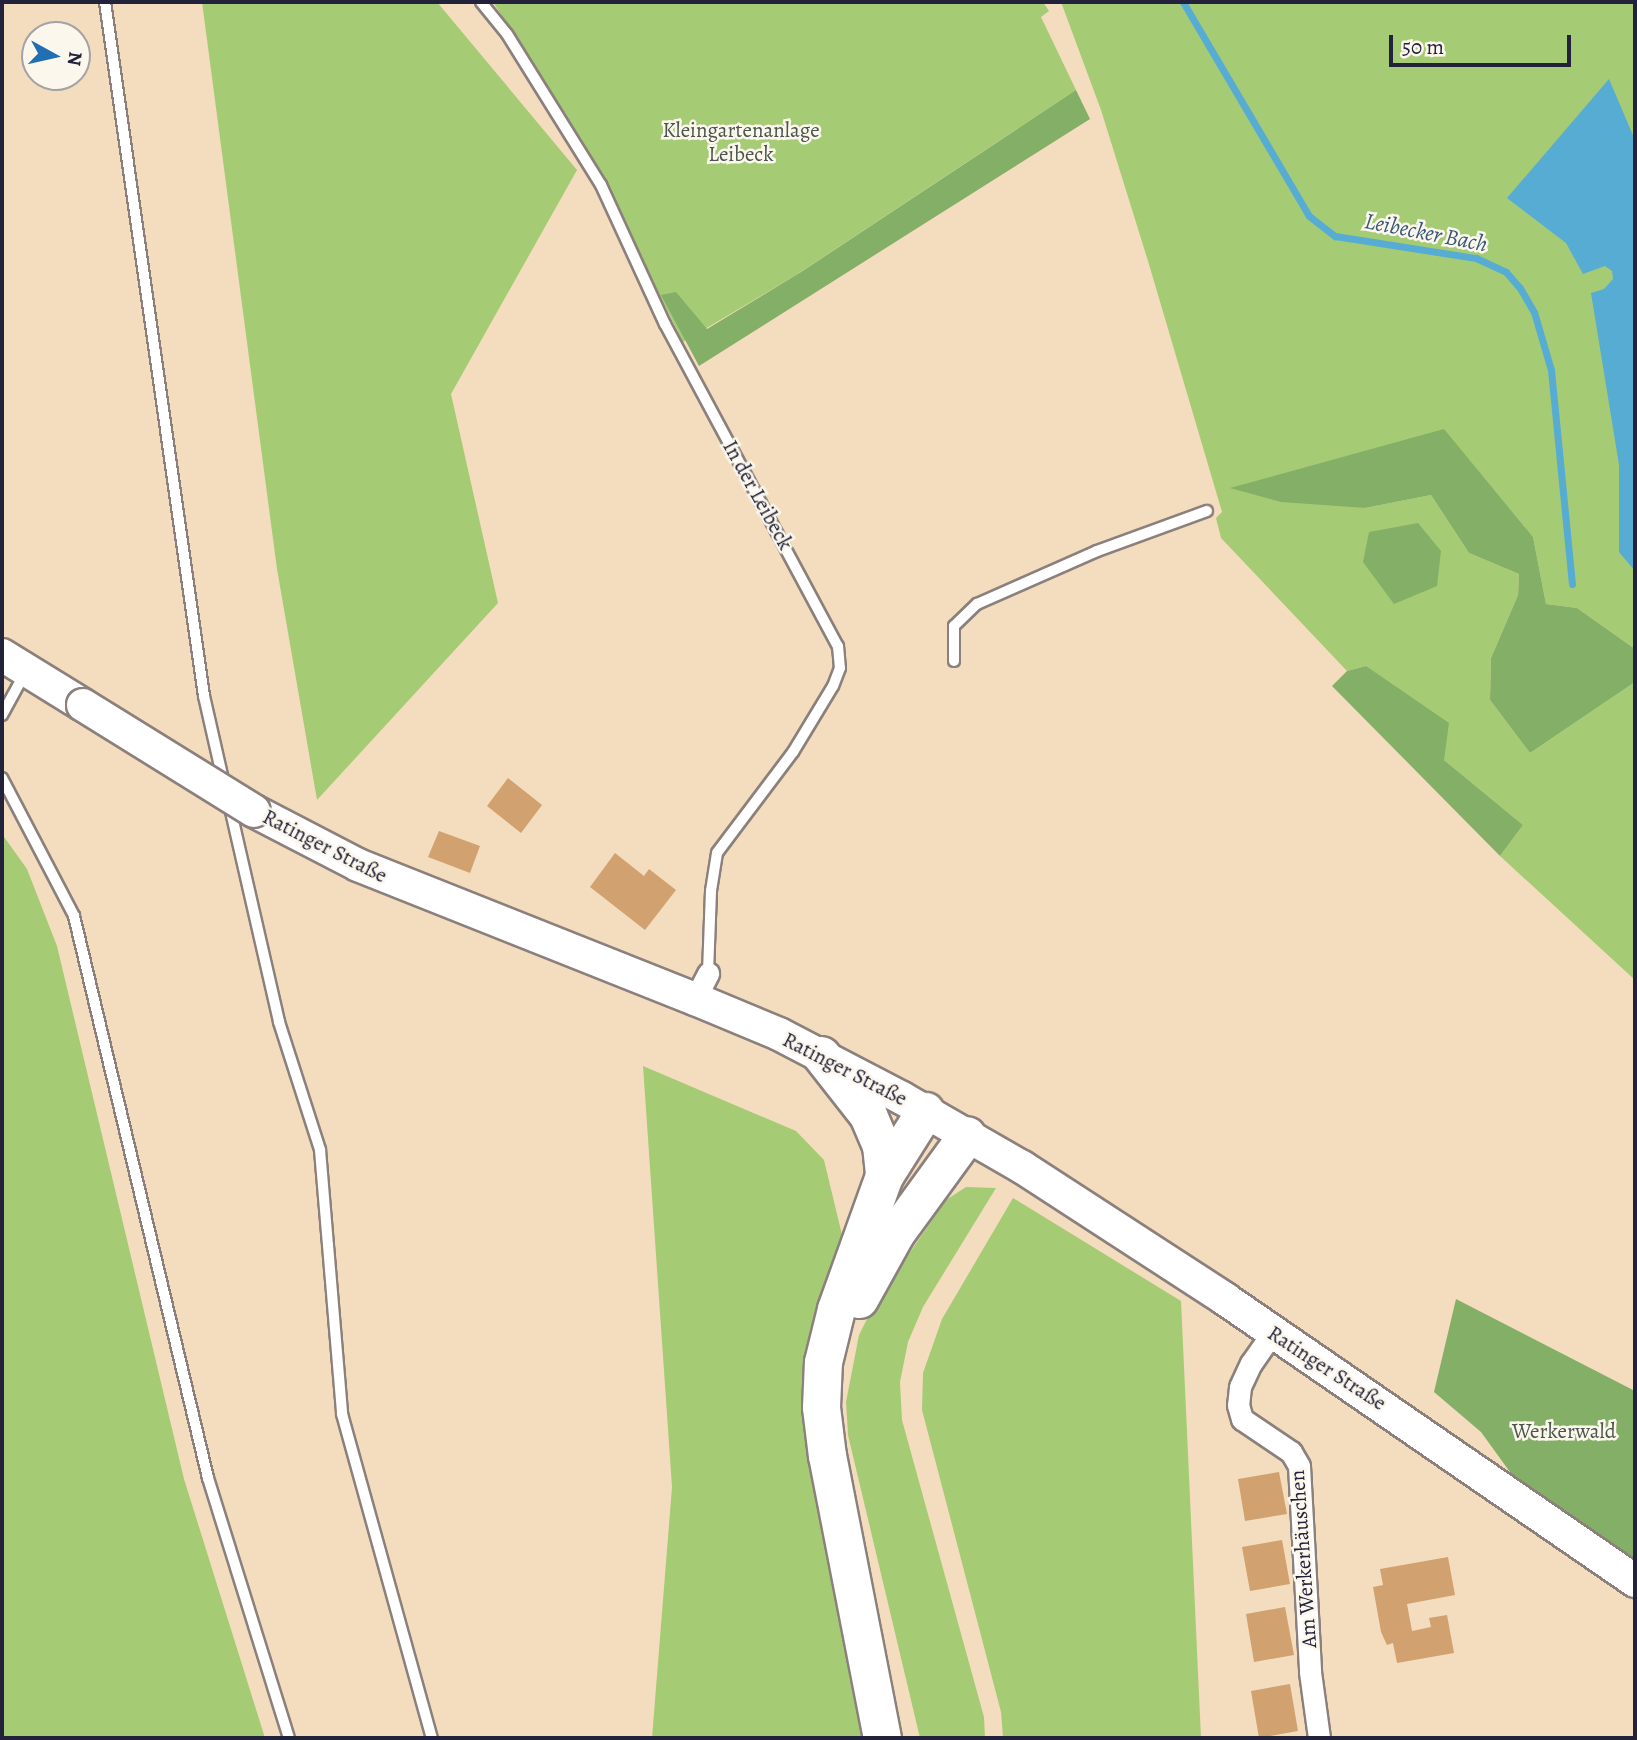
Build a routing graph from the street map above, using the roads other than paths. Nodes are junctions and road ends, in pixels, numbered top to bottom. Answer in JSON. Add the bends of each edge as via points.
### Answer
{"nodes":[{"id":1,"x":105,"y":2,"type":"edge"},
{"id":2,"x":481,"y":2,"type":"edge"},
{"id":3,"x":1207,"y":511,"type":"dead end"},
{"id":4,"x":954,"y":661,"type":"dead end"},
{"id":5,"x":14,"y":663,"type":"edge"},
{"id":6,"x":2,"y":715,"type":"edge"},
{"id":7,"x":2,"y":778,"type":"edge"},
{"id":8,"x":702,"y":986,"type":"junction"},
{"id":9,"x":821,"y":1055,"type":"junction"},
{"id":10,"x":925,"y":1111,"type":"junction"},
{"id":11,"x":967,"y":1135,"type":"junction"},
{"id":12,"x":884,"y":1176,"type":"junction"},
{"id":13,"x":1273,"y":1332,"type":"junction"},
{"id":14,"x":1635,"y":1581,"type":"edge"},
{"id":15,"x":289,"y":1738,"type":"edge"},
{"id":16,"x":432,"y":1738,"type":"edge"},
{"id":17,"x":882,"y":1738,"type":"edge"},
{"id":18,"x":897,"y":1738,"type":"edge"},
{"id":19,"x":1319,"y":1738,"type":"edge"}],
"edges":[{"from":1,"to":16,"type":"lane","via":[[204,696],[279,1022],[320,1150],[342,1414]]},
{"from":2,"to":8,"type":"lane","name":"In der Leibeck","via":[[507,34],[601,185],[665,324],[838,646],[840,668],[833,686],[793,752],[717,853]]},
{"from":3,"to":4,"type":"lane","via":[[1097,551],[977,604],[954,626]]},
{"from":5,"to":6,"type":"lane"},
{"from":5,"to":8,"type":"main road","name":"Ratinger Straße","bridge":true,"via":[[254,811],[358,865],[434,898]]},
{"from":7,"to":15,"type":"lane","via":[[59,883],[77,928],[208,1478]]},
{"from":8,"to":9,"type":"main road","name":"Ratinger Straße"},
{"from":9,"to":10,"type":"main road","name":"Ratinger Straße"},
{"from":9,"to":12,"type":"highway","via":[[868,1115],[881,1145]]},
{"from":10,"to":11,"type":"main road","name":"Ratinger Straße"},
{"from":10,"to":12,"type":"highway"},
{"from":11,"to":13,"type":"main road","name":"Ratinger Straße"},
{"from":11,"to":18,"type":"highway","via":[[869,1277],[847,1327],[837,1365],[836,1433]]},
{"from":12,"to":17,"type":"highway","via":[[836,1309],[823,1362],[821,1407]]},
{"from":13,"to":14,"type":"main road","name":"Ratinger Straße"},
{"from":13,"to":19,"type":"street","name":"Am Werkerhäuschen","via":[[1251,1363],[1238,1405],[1242,1419],[1291,1452],[1299,1466],[1310,1672]]}]}
